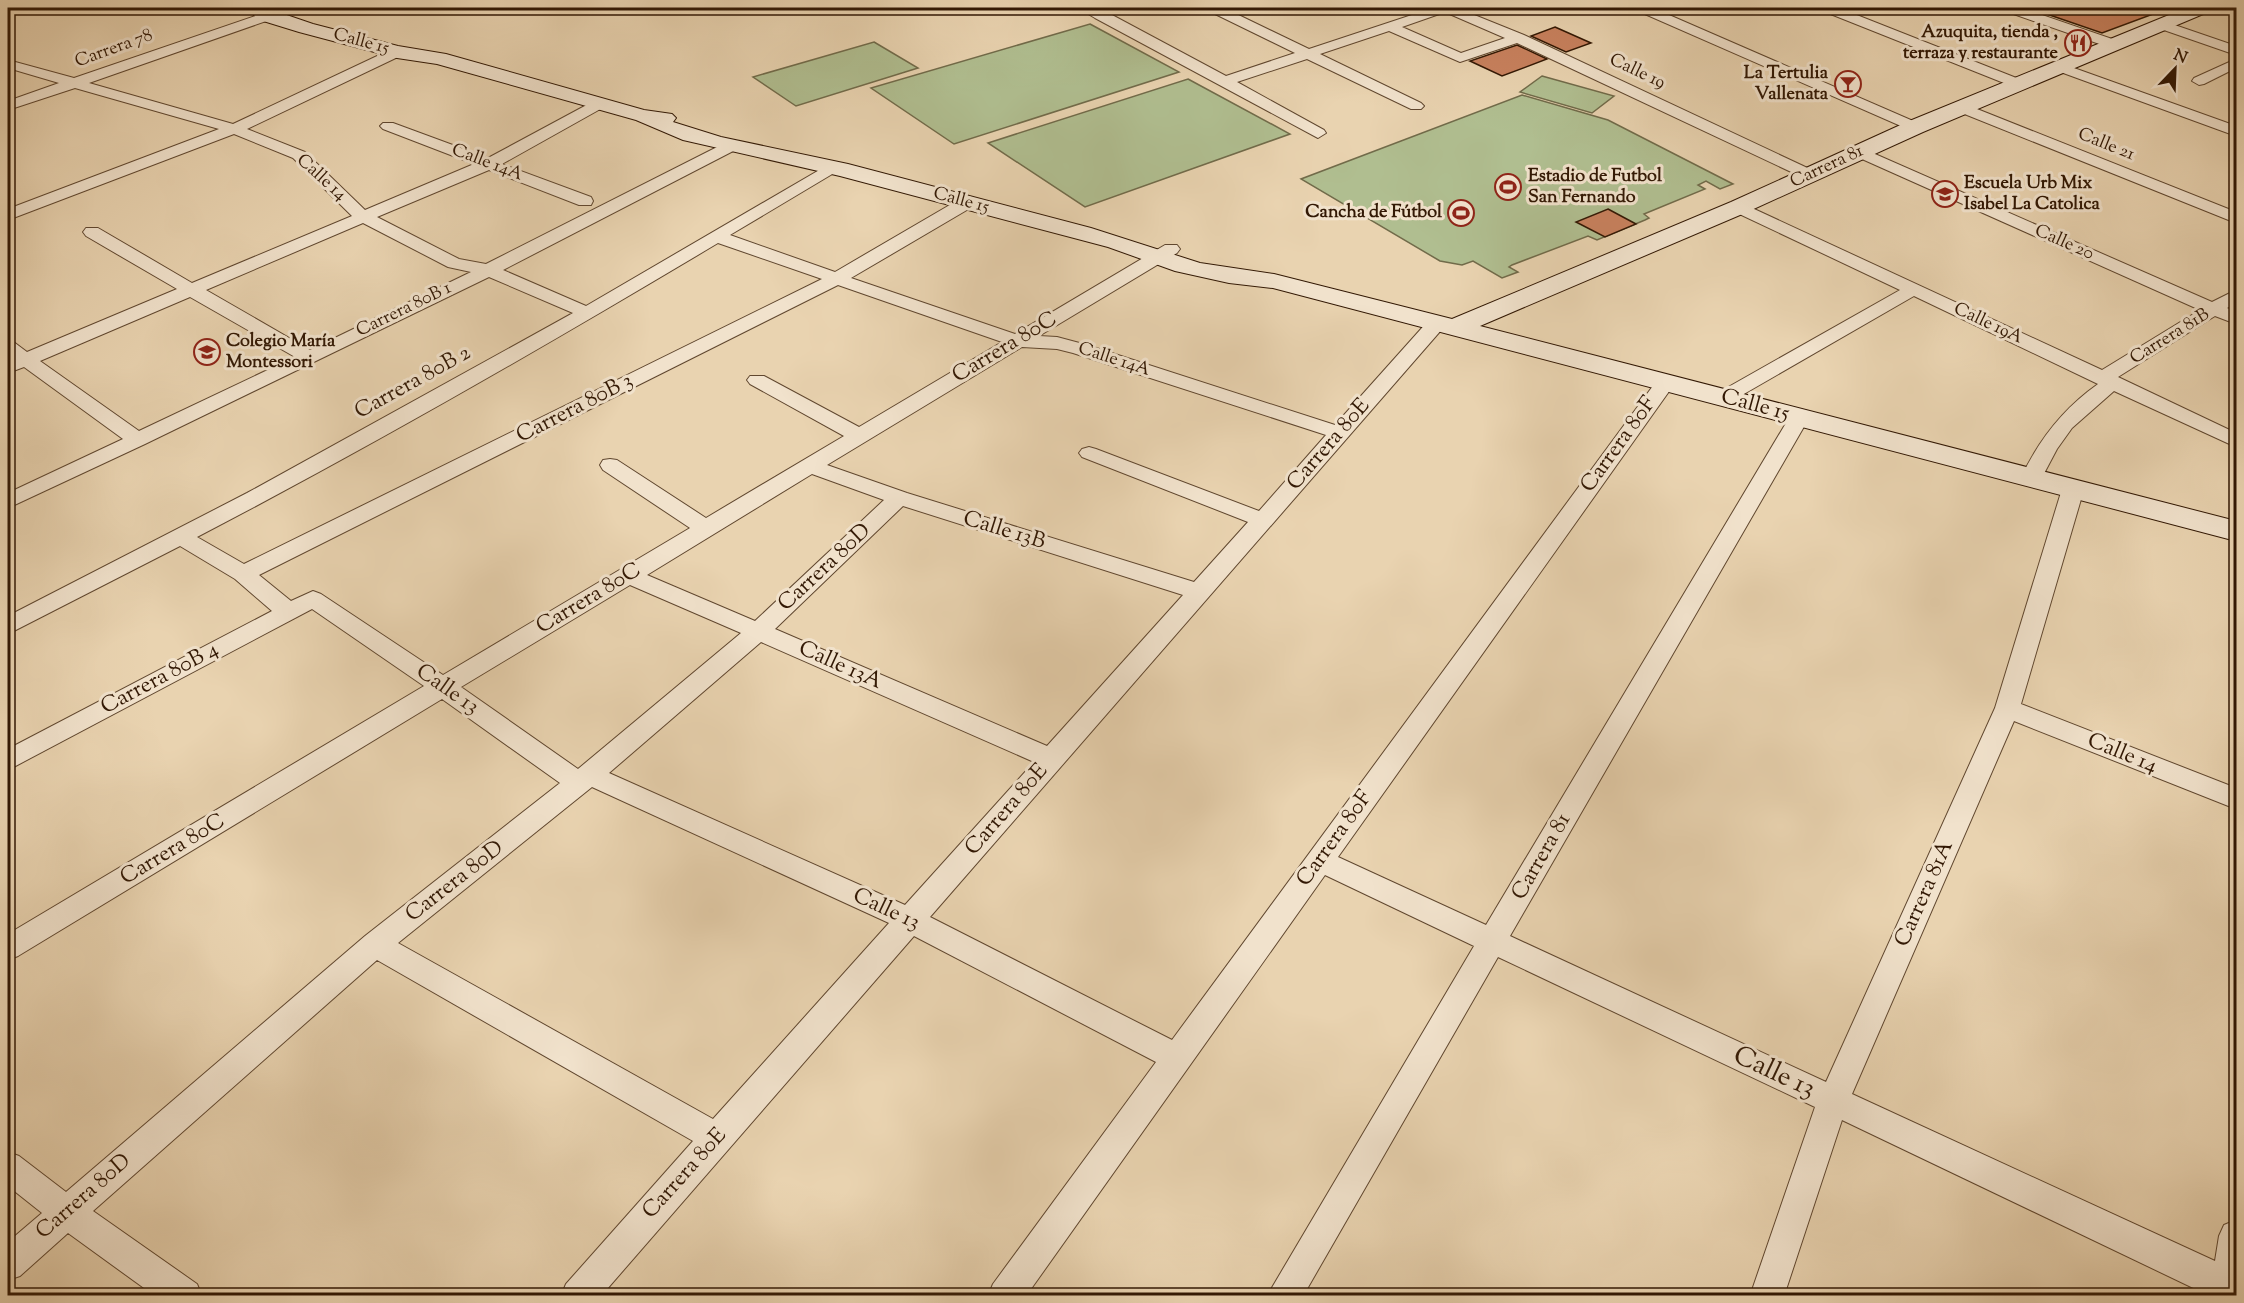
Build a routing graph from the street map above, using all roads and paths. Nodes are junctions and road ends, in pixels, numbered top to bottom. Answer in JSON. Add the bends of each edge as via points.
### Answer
{"nodes":[{"id":1,"x":303,"y":8,"type":"edge"},
{"id":2,"x":1093,"y":8,"type":"edge"},
{"id":3,"x":1214,"y":8,"type":"edge"},
{"id":4,"x":1446,"y":8,"type":"edge"},
{"id":5,"x":1643,"y":8,"type":"edge"},
{"id":6,"x":1828,"y":8,"type":"edge"},
{"id":7,"x":2010,"y":8,"type":"edge"},
{"id":8,"x":2201,"y":8,"type":"edge"},
{"id":9,"x":260,"y":12,"type":"edge"},
{"id":10,"x":2163,"y":25,"type":"junction"},
{"id":11,"x":1389,"y":26,"type":"junction"},
{"id":12,"x":306,"y":28,"type":"junction"},
{"id":13,"x":1519,"y":38,"type":"junction"},
{"id":14,"x":2113,"y":44,"type":"junction"},
{"id":15,"x":2236,"y":51,"type":"edge"},
{"id":16,"x":1309,"y":52,"type":"junction"},
{"id":17,"x":399,"y":53,"type":"junction"},
{"id":18,"x":2236,"y":63,"type":"edge"},
{"id":19,"x":8,"y":64,"type":"edge"},
{"id":20,"x":2060,"y":67,"type":"junction"},
{"id":21,"x":1225,"y":81,"type":"junction"},
{"id":22,"x":2199,"y":81,"type":"dead end"},
{"id":23,"x":75,"y":83,"type":"junction"},
{"id":24,"x":2019,"y":84,"type":"junction"},
{"id":25,"x":599,"y":105,"type":"junction"},
{"id":26,"x":8,"y":106,"type":"edge"},
{"id":27,"x":1416,"y":106,"type":"dead end"},
{"id":28,"x":1962,"y":108,"type":"junction"},
{"id":29,"x":643,"y":116,"type":"junction"},
{"id":30,"x":388,"y":126,"type":"dead end"},
{"id":31,"x":1915,"y":127,"type":"junction"},
{"id":32,"x":234,"y":129,"type":"junction"},
{"id":33,"x":2236,"y":131,"type":"edge"},
{"id":34,"x":1318,"y":133,"type":"dead end"},
{"id":35,"x":733,"y":145,"type":"junction"},
{"id":36,"x":1859,"y":152,"type":"junction"},
{"id":37,"x":801,"y":159,"type":"junction"},
{"id":38,"x":489,"y":164,"type":"junction"},
{"id":39,"x":833,"y":167,"type":"junction"},
{"id":40,"x":1810,"y":175,"type":"junction"},
{"id":41,"x":585,"y":201,"type":"dead end"},
{"id":42,"x":966,"y":202,"type":"junction"},
{"id":43,"x":1739,"y":207,"type":"junction"},
{"id":44,"x":8,"y":215,"type":"edge"},
{"id":45,"x":362,"y":216,"type":"junction"},
{"id":46,"x":2236,"y":218,"type":"edge"},
{"id":47,"x":92,"y":232,"type":"dead end"},
{"id":48,"x":718,"y":237,"type":"junction"},
{"id":49,"x":1163,"y":253,"type":"junction"},
{"id":50,"x":489,"y":270,"type":"junction"},
{"id":51,"x":836,"y":279,"type":"junction"},
{"id":52,"x":190,"y":289,"type":"junction"},
{"id":53,"x":1914,"y":289,"type":"junction"},
{"id":54,"x":2236,"y":295,"type":"edge"},
{"id":55,"x":2213,"y":309,"type":"junction"},
{"id":56,"x":587,"y":313,"type":"junction"},
{"id":57,"x":2236,"y":319,"type":"edge"},
{"id":58,"x":1445,"y":326,"type":"junction"},
{"id":59,"x":1016,"y":342,"type":"junction"},
{"id":60,"x":308,"y":357,"type":"junction"},
{"id":61,"x":13,"y":358,"type":"edge"},
{"id":62,"x":757,"y":380,"type":"dead end"},
{"id":63,"x":2108,"y":380,"type":"junction"},
{"id":64,"x":1665,"y":383,"type":"junction"},
{"id":65,"x":1723,"y":398,"type":"junction"},
{"id":66,"x":1799,"y":418,"type":"junction"},
{"id":67,"x":1340,"y":433,"type":"junction"},
{"id":68,"x":859,"y":436,"type":"junction"},
{"id":69,"x":138,"y":440,"type":"junction"},
{"id":70,"x":2236,"y":441,"type":"edge"},
{"id":71,"x":1089,"y":453,"type":"dead end"},
{"id":72,"x":610,"y":465,"type":"dead end"},
{"id":73,"x":809,"y":466,"type":"junction"},
{"id":74,"x":2032,"y":478,"type":"junction"},
{"id":75,"x":2073,"y":489,"type":"junction"},
{"id":76,"x":899,"y":498,"type":"junction"},
{"id":77,"x":8,"y":501,"type":"edge"},
{"id":78,"x":1263,"y":520,"type":"junction"},
{"id":79,"x":706,"y":528,"type":"junction"},
{"id":80,"x":2236,"y":531,"type":"edge"},
{"id":81,"x":181,"y":537,"type":"junction"},
{"id":82,"x":243,"y":574,"type":"junction"},
{"id":83,"x":628,"y":576,"type":"junction"},
{"id":84,"x":1200,"y":592,"type":"junction"},
{"id":85,"x":313,"y":599,"type":"joint"},
{"id":86,"x":289,"y":612,"type":"junction"},
{"id":87,"x":8,"y":626,"type":"edge"},
{"id":88,"x":759,"y":631,"type":"junction"},
{"id":89,"x":443,"y":687,"type":"junction"},
{"id":90,"x":2007,"y":708,"type":"junction"},
{"id":91,"x":1052,"y":759,"type":"junction"},
{"id":92,"x":8,"y":760,"type":"edge"},
{"id":93,"x":584,"y":779,"type":"junction"},
{"id":94,"x":2236,"y":799,"type":"edge"},
{"id":95,"x":1319,"y":860,"type":"junction"},
{"id":96,"x":909,"y":920,"type":"junction"},
{"id":97,"x":1492,"y":941,"type":"junction"},
{"id":98,"x":375,"y":945,"type":"junction"},
{"id":99,"x":8,"y":948,"type":"edge"},
{"id":100,"x":1177,"y":1058,"type":"junction"},
{"id":101,"x":1833,"y":1101,"type":"junction"},
{"id":102,"x":717,"y":1138,"type":"junction"},
{"id":103,"x":8,"y":1167,"type":"edge"},
{"id":104,"x":66,"y":1212,"type":"junction"},
{"id":105,"x":2236,"y":1236,"type":"edge"},
{"id":106,"x":8,"y":1263,"type":"edge"},
{"id":107,"x":2228,"y":1290,"type":"edge"},
{"id":108,"x":185,"y":1296,"type":"edge"},
{"id":109,"x":578,"y":1296,"type":"edge"},
{"id":110,"x":1005,"y":1296,"type":"edge"},
{"id":111,"x":1284,"y":1296,"type":"edge"},
{"id":112,"x":1767,"y":1296,"type":"edge"}],
"edges":[{"from":1,"to":9,"type":"street"},
{"from":1,"to":12,"type":"street"},
{"from":2,"to":21,"type":"street","via":[[1090,9]]},
{"from":3,"to":16,"type":"street"},
{"from":4,"to":11,"type":"street"},
{"from":4,"to":13,"type":"street","name":"Calle 19"},
{"from":5,"to":31,"type":"street"},
{"from":6,"to":24,"type":"street"},
{"from":7,"to":14,"type":"street"},
{"from":8,"to":10,"type":"street","name":"Carrera 81"},
{"from":9,"to":12,"type":"street","name":"Calle 15"},
{"from":9,"to":23,"type":"street","name":"Carrera 78"},
{"from":10,"to":14,"type":"street","name":"Carrera 81"},
{"from":10,"to":15,"type":"street"},
{"from":11,"to":13,"type":"street","via":[[1460,58]]},
{"from":11,"to":16,"type":"street"},
{"from":12,"to":17,"type":"street","name":"Calle 15"},
{"from":13,"to":40,"type":"street","name":"Calle 19"},
{"from":14,"to":20,"type":"street","name":"Carrera 81"},
{"from":16,"to":21,"type":"street"},
{"from":16,"to":27,"type":"street"},
{"from":17,"to":25,"type":"street","name":"Calle 15","via":[[470,77],[509,80]]},
{"from":17,"to":32,"type":"street"},
{"from":18,"to":22,"type":"street"},
{"from":19,"to":23,"type":"street","name":"Calle 14"},
{"from":20,"to":24,"type":"street","name":"Carrera 81"},
{"from":20,"to":33,"type":"street"},
{"from":21,"to":34,"type":"street"},
{"from":23,"to":26,"type":"street","name":"Carrera 78"},
{"from":23,"to":32,"type":"street","name":"Calle 14"},
{"from":24,"to":28,"type":"street","name":"Carrera 81"},
{"from":25,"to":29,"type":"street","name":"Calle 15"},
{"from":25,"to":38,"type":"street"},
{"from":28,"to":31,"type":"street","name":"Carrera 81"},
{"from":28,"to":46,"type":"street","name":"Calle 21"},
{"from":29,"to":35,"type":"street","name":"Calle 15","via":[[663,126]]},
{"from":29,"to":37,"type":"street","name":"Calle 15","via":[[674,120],[771,146]]},
{"from":30,"to":38,"type":"street","name":"Calle 14A"},
{"from":31,"to":36,"type":"street","name":"Carrera 81"},
{"from":32,"to":44,"type":"street"},
{"from":32,"to":45,"type":"street","name":"Calle 14","via":[[299,155]]},
{"from":35,"to":37,"type":"street","name":"Calle 15"},
{"from":35,"to":50,"type":"street","name":"Carrera 80B 1"},
{"from":36,"to":40,"type":"street","name":"Carrera 81"},
{"from":36,"to":55,"type":"street","name":"Calle 20"},
{"from":37,"to":39,"type":"street","name":"Calle 15"},
{"from":38,"to":41,"type":"street","name":"Calle 14A"},
{"from":38,"to":45,"type":"street"},
{"from":39,"to":42,"type":"street","name":"Calle 15"},
{"from":39,"to":48,"type":"street","name":"Carrera 80B 2"},
{"from":40,"to":43,"type":"street","name":"Carrera 81"},
{"from":42,"to":49,"type":"street","name":"Calle 15"},
{"from":42,"to":51,"type":"street","name":"Carrera 80B 3"},
{"from":43,"to":53,"type":"street","name":"Calle 19A"},
{"from":43,"to":58,"type":"street","name":"Carrera 81"},
{"from":45,"to":50,"type":"street","name":"Calle 14","via":[[454,263]]},
{"from":45,"to":52,"type":"street"},
{"from":47,"to":52,"type":"street"},
{"from":48,"to":51,"type":"street","name":"Calle 14A"},
{"from":48,"to":56,"type":"street","name":"Carrera 80B 2"},
{"from":49,"to":58,"type":"street","name":"Calle 15","via":[[1239,279],[1274,281]]},
{"from":49,"to":59,"type":"street","name":"Carrera 80C"},
{"from":50,"to":56,"type":"street","name":"Calle 14"},
{"from":50,"to":60,"type":"street","name":"Carrera 80B 1"},
{"from":51,"to":59,"type":"street","name":"Calle 14A"},
{"from":51,"to":82,"type":"street","name":"Carrera 80B 3"},
{"from":52,"to":60,"type":"street"},
{"from":52,"to":61,"type":"street"},
{"from":53,"to":63,"type":"street","name":"Calle 19A"},
{"from":53,"to":65,"type":"street"},
{"from":54,"to":55,"type":"street","name":"Carrera 81B"},
{"from":55,"to":57,"type":"street","name":"Calle 20"},
{"from":55,"to":63,"type":"street","name":"Carrera 81B"},
{"from":56,"to":81,"type":"street","name":"Carrera 80B 2"},
{"from":58,"to":64,"type":"street","name":"Calle 15"},
{"from":58,"to":67,"type":"street","name":"Carrera 80E"},
{"from":59,"to":67,"type":"street","name":"Calle 14A","via":[[1057,342]]},
{"from":59,"to":68,"type":"street","name":"Carrera 80C"},
{"from":60,"to":69,"type":"street","name":"Carrera 80B 1"},
{"from":61,"to":69,"type":"street"},
{"from":62,"to":68,"type":"street"},
{"from":63,"to":70,"type":"street","name":"Calle 19A"},
{"from":63,"to":74,"type":"street","name":"Carrera 81B","via":[[2063,424]]},
{"from":64,"to":65,"type":"street","name":"Calle 15"},
{"from":64,"to":95,"type":"street","name":"Carrera 80F"},
{"from":65,"to":66,"type":"street","name":"Calle 15"},
{"from":66,"to":74,"type":"street","name":"Calle 15"},
{"from":66,"to":97,"type":"street","name":"Carrera 81"},
{"from":67,"to":78,"type":"street","name":"Carrera 80E"},
{"from":68,"to":73,"type":"street","name":"Carrera 80C"},
{"from":69,"to":77,"type":"street","name":"Carrera 80B 1"},
{"from":71,"to":78,"type":"street"},
{"from":72,"to":79,"type":"street"},
{"from":73,"to":76,"type":"street","name":"Calle 13B"},
{"from":73,"to":79,"type":"street","name":"Carrera 80C"},
{"from":74,"to":75,"type":"street","name":"Calle 15"},
{"from":75,"to":80,"type":"street","name":"Calle 15"},
{"from":75,"to":90,"type":"street","name":"Carrera 81A"},
{"from":76,"to":84,"type":"street","name":"Calle 13B"},
{"from":76,"to":88,"type":"street","name":"Carrera 80D"},
{"from":78,"to":84,"type":"street","name":"Carrera 80E"},
{"from":79,"to":83,"type":"street","name":"Carrera 80C"},
{"from":81,"to":82,"type":"street"},
{"from":81,"to":87,"type":"street","name":"Carrera 80B 2"},
{"from":82,"to":86,"type":"street"},
{"from":83,"to":88,"type":"street","name":"Calle 13A"},
{"from":83,"to":89,"type":"street","name":"Carrera 80C"},
{"from":84,"to":91,"type":"street","name":"Carrera 80E"},
{"from":85,"to":86,"type":"street","name":"Carrera 80B 4"},
{"from":85,"to":89,"type":"street","name":"Calle 13"},
{"from":86,"to":92,"type":"street","name":"Carrera 80B 4"},
{"from":88,"to":91,"type":"street","name":"Calle 13A"},
{"from":88,"to":93,"type":"street","name":"Carrera 80D"},
{"from":89,"to":93,"type":"street","name":"Calle 13"},
{"from":89,"to":99,"type":"street","name":"Carrera 80C"},
{"from":90,"to":94,"type":"street","name":"Calle 14"},
{"from":90,"to":101,"type":"street","name":"Carrera 81A"},
{"from":91,"to":96,"type":"street","name":"Carrera 80E"},
{"from":93,"to":96,"type":"street","name":"Calle 13"},
{"from":93,"to":98,"type":"street","name":"Carrera 80D"},
{"from":95,"to":97,"type":"street","name":"Calle 13"},
{"from":95,"to":100,"type":"street","name":"Carrera 80F"},
{"from":96,"to":100,"type":"street","name":"Calle 13"},
{"from":96,"to":102,"type":"street","name":"Carrera 80E"},
{"from":97,"to":101,"type":"street","name":"Calle 13"},
{"from":97,"to":111,"type":"street","name":"Carrera 81"},
{"from":98,"to":102,"type":"street"},
{"from":98,"to":104,"type":"street","name":"Carrera 80D"},
{"from":100,"to":110,"type":"street","name":"Carrera 80F"},
{"from":101,"to":107,"type":"street","name":"Calle 13"},
{"from":101,"to":112,"type":"street","name":"Carrera 81A"},
{"from":102,"to":109,"type":"street","name":"Carrera 80E"},
{"from":103,"to":104,"type":"street"},
{"from":104,"to":106,"type":"street","name":"Carrera 80D"},
{"from":104,"to":108,"type":"street"},
{"from":105,"to":107,"type":"street"}]}
